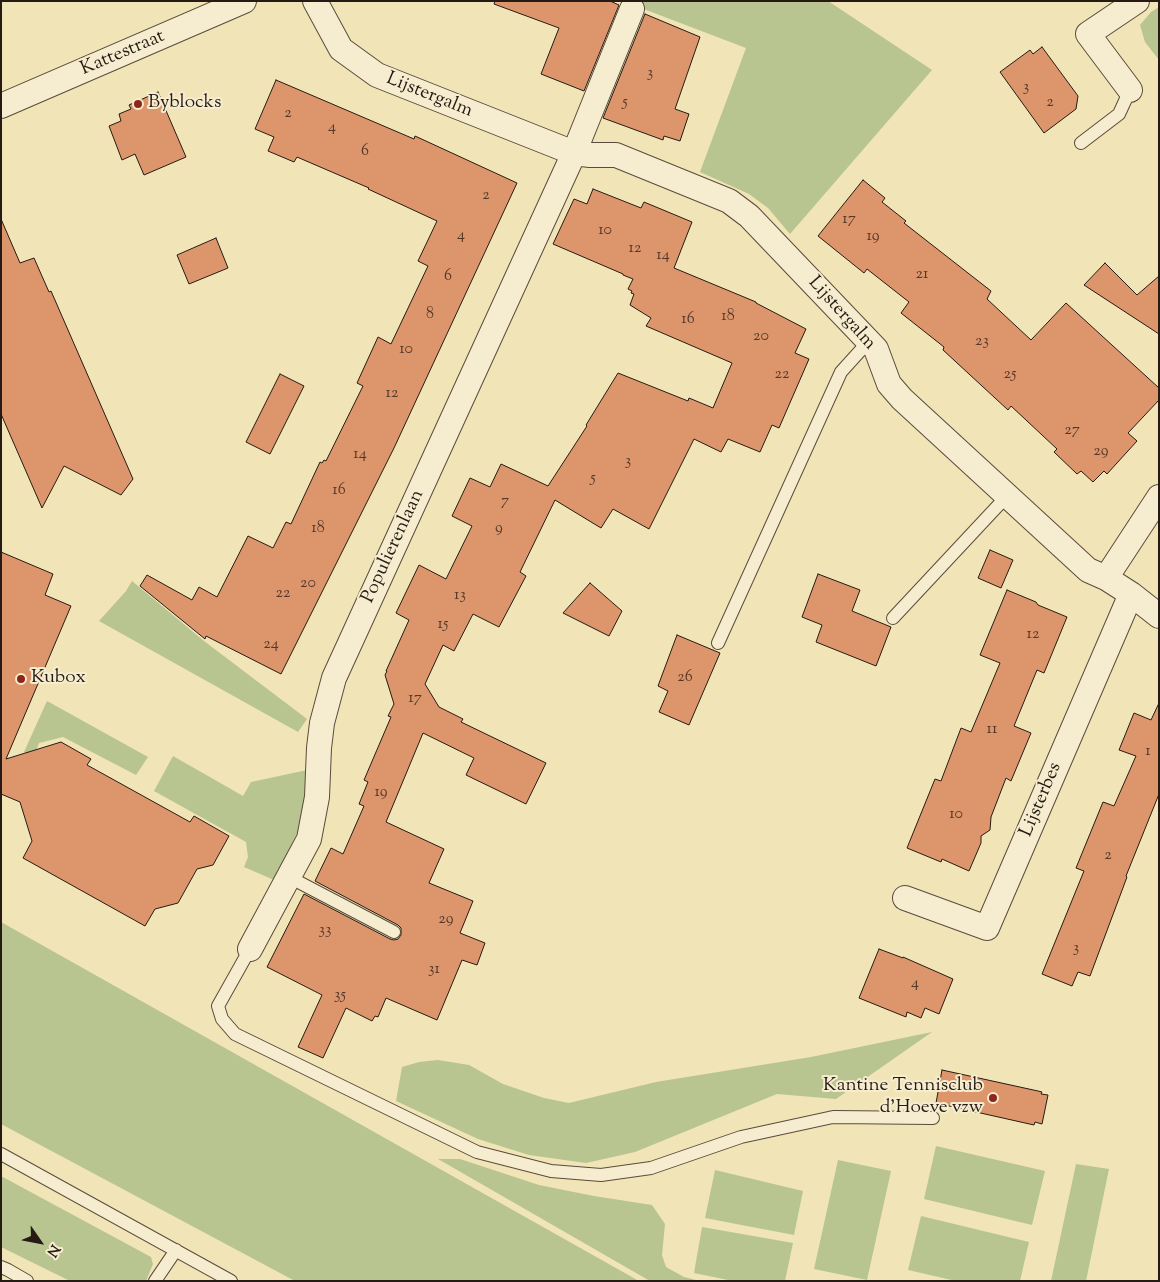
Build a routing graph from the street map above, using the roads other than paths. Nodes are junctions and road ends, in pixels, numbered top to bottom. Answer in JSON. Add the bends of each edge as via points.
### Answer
{"nodes":[{"id":1,"x":244,"y":1,"type":"edge"},
{"id":2,"x":315,"y":1,"type":"edge"},
{"id":3,"x":1137,"y":1,"type":"edge"},
{"id":4,"x":633,"y":5,"type":"edge"},
{"id":5,"x":1130,"y":90,"type":"joint"},
{"id":6,"x":1,"y":106,"type":"edge"},
{"id":7,"x":1081,"y":143,"type":"dead end"},
{"id":8,"x":574,"y":154,"type":"junction"},
{"id":9,"x":869,"y":341,"type":"junction"},
{"id":10,"x":1007,"y":496,"type":"junction"},
{"id":11,"x":1159,"y":497,"type":"edge"},
{"id":12,"x":1106,"y":578,"type":"junction"},
{"id":13,"x":1131,"y":594,"type":"junction"},
{"id":14,"x":1159,"y":616,"type":"edge"},
{"id":15,"x":893,"y":618,"type":"dead end"},
{"id":16,"x":718,"y":643,"type":"dead end"},
{"id":17,"x":289,"y":877,"type":"junction"},
{"id":18,"x":905,"y":898,"type":"dead end"},
{"id":19,"x":394,"y":932,"type":"dead end"},
{"id":20,"x":250,"y":949,"type":"joint"},
{"id":21,"x":933,"y":1118,"type":"dead end"},
{"id":22,"x":1,"y":1154,"type":"edge"},
{"id":23,"x":176,"y":1250,"type":"junction"},
{"id":24,"x":1,"y":1268,"type":"edge"},
{"id":25,"x":27,"y":1281,"type":"edge"},
{"id":26,"x":155,"y":1281,"type":"edge"},
{"id":27,"x":231,"y":1281,"type":"edge"}],
"edges":[{"from":1,"to":6,"type":"street","name":"Kattestraat"},
{"from":2,"to":8,"type":"street","name":"Lijstergalm","via":[[341,49],[377,75]]},
{"from":3,"to":5,"type":"street","via":[[1088,34]]},
{"from":4,"to":8,"type":"street"},
{"from":5,"to":7,"type":"lane","via":[[1119,114]]},
{"from":8,"to":9,"type":"street","name":"Lijstergalm","via":[[616,155],[729,202],[759,225]]},
{"from":8,"to":17,"type":"street","name":"Populierenlaan","via":[[334,678],[322,723],[317,797],[309,839]]},
{"from":9,"to":10,"type":"street","name":"Lijstergalm","via":[[876,349],[889,384],[902,399]]},
{"from":9,"to":16,"type":"lane","via":[[841,372]]},
{"from":10,"to":12,"type":"street","name":"Lijstergalm","via":[[1088,570]]},
{"from":10,"to":15,"type":"lane"},
{"from":11,"to":12,"type":"street"},
{"from":12,"to":13,"type":"street","name":"Lijstergalm"},
{"from":13,"to":14,"type":"street","name":"Lijstergalm"},
{"from":13,"to":18,"type":"street","name":"Lijsterbes","via":[[987,928]]},
{"from":17,"to":19,"type":"lane"},
{"from":17,"to":20,"type":"street","name":"Populierenlaan"},
{"from":20,"to":21,"type":"lane","via":[[218,1006],[222,1019],[235,1034],[477,1152],[551,1171],[601,1175],[651,1168],[741,1137],[833,1117]]},
{"from":22,"to":23,"type":"lane"},
{"from":23,"to":26,"type":"lane"},
{"from":23,"to":27,"type":"lane"},
{"from":24,"to":25,"type":"lane"}]}
